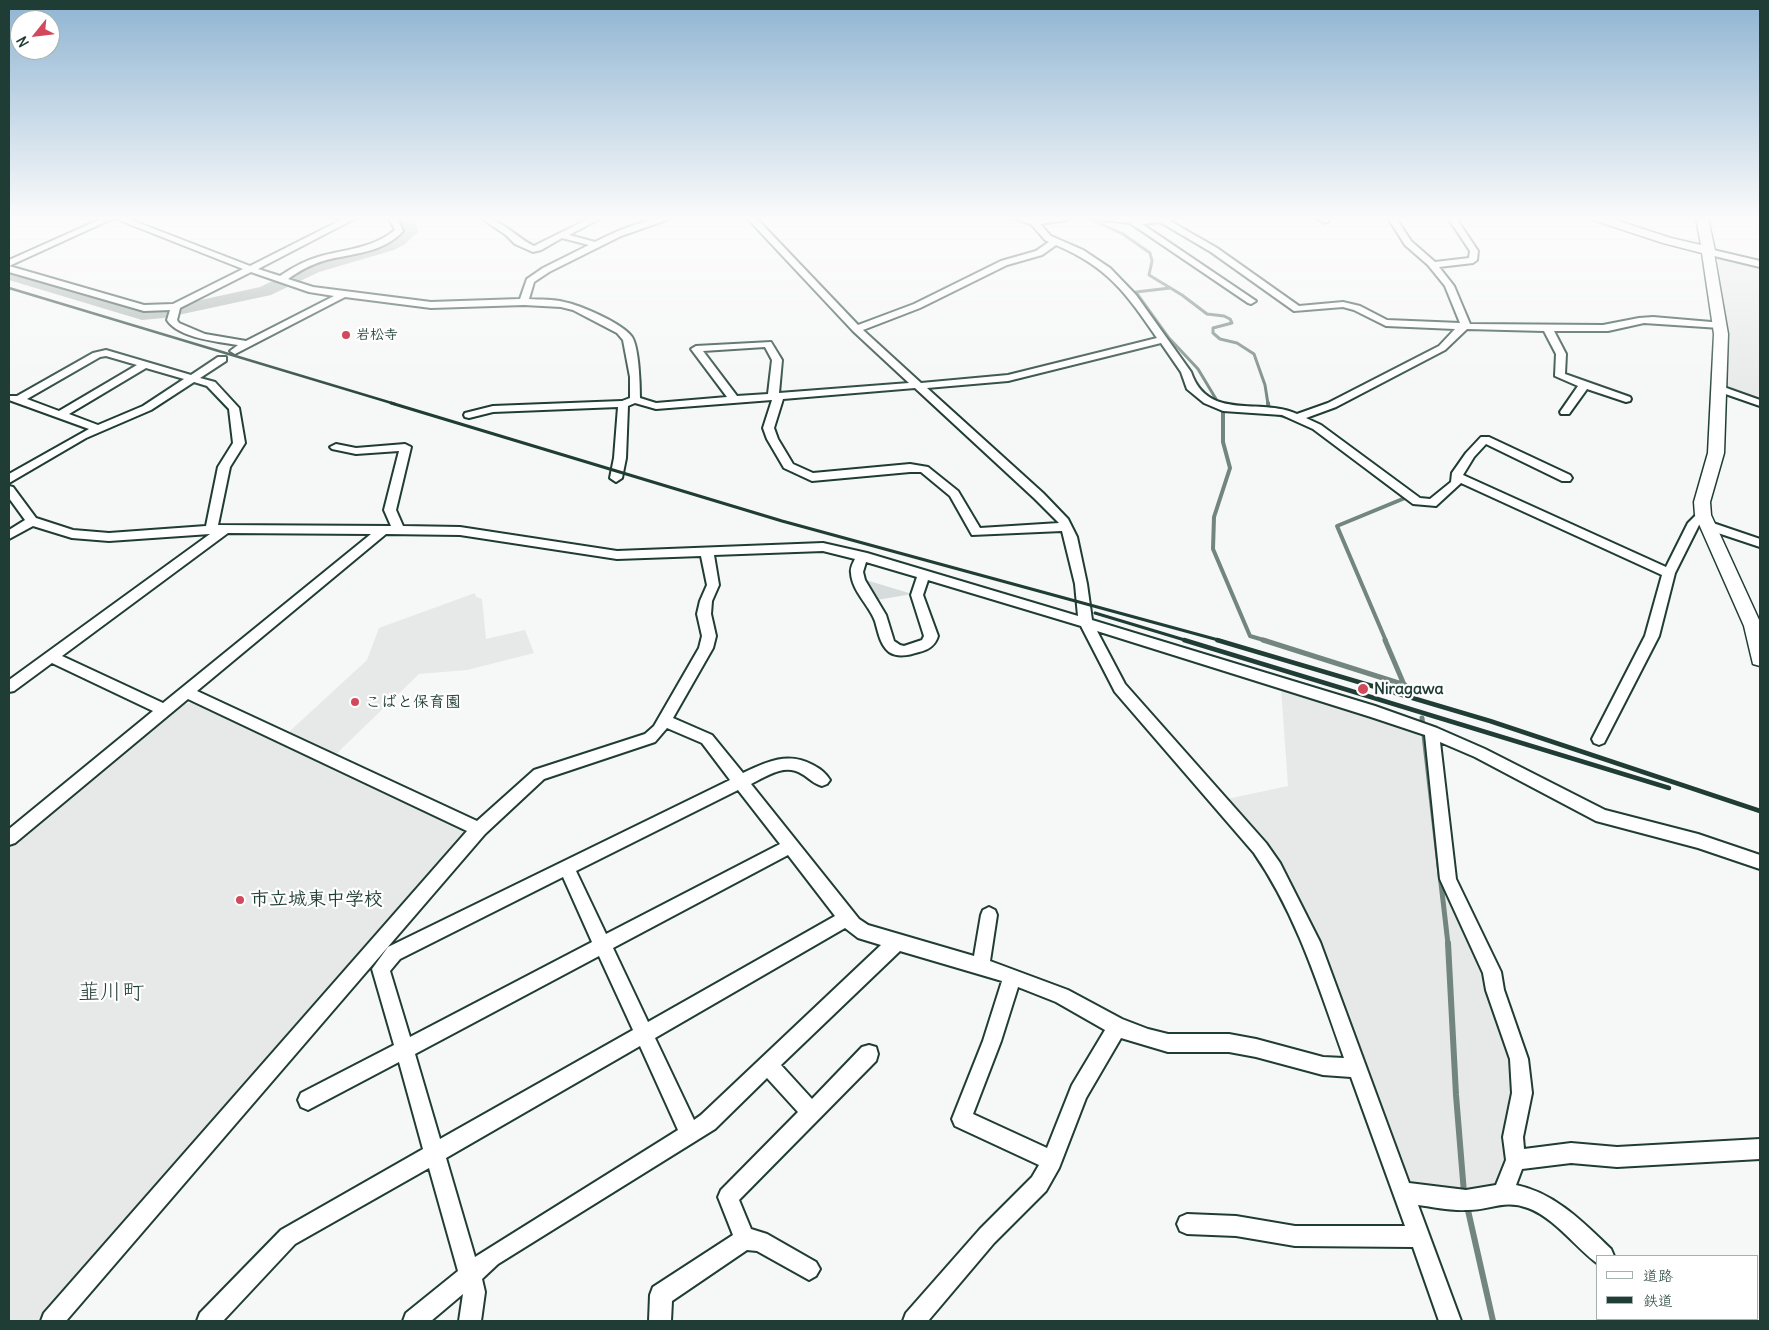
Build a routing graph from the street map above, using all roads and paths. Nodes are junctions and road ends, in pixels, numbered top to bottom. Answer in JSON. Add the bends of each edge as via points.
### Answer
{"nodes":[{"id":1,"x":47,"y":280,"type":"edge"},
{"id":2,"x":229,"y":280,"type":"edge"},
{"id":3,"x":283,"y":280,"type":"edge"},
{"id":4,"x":530,"y":280,"type":"edge"},
{"id":5,"x":809,"y":280,"type":"edge"},
{"id":6,"x":969,"y":280,"type":"edge"},
{"id":7,"x":1117,"y":280,"type":"edge"},
{"id":8,"x":1219,"y":280,"type":"edge"},
{"id":9,"x":1257,"y":280,"type":"edge"},
{"id":10,"x":1444,"y":280,"type":"edge"},
{"id":11,"x":1713,"y":280,"type":"edge"},
{"id":12,"x":342,"y":295,"type":"junction"},
{"id":13,"x":1251,"y":301,"type":"dead end"},
{"id":14,"x":524,"y":302,"type":"junction"},
{"id":15,"x":175,"y":307,"type":"junction"},
{"id":16,"x":1466,"y":326,"type":"junction"},
{"id":17,"x":1720,"y":326,"type":"junction"},
{"id":18,"x":1547,"y":328,"type":"junction"},
{"id":19,"x":856,"y":329,"type":"junction"},
{"id":20,"x":1164,"y":339,"type":"junction"},
{"id":21,"x":246,"y":344,"type":"junction"},
{"id":22,"x":235,"y":351,"type":"dead end"},
{"id":23,"x":222,"y":360,"type":"dead end"},
{"id":24,"x":144,"y":365,"type":"junction"},
{"id":25,"x":193,"y":378,"type":"junction"},
{"id":26,"x":1584,"y":385,"type":"junction"},
{"id":27,"x":917,"y":386,"type":"junction"},
{"id":28,"x":1718,"y":388,"type":"junction"},
{"id":29,"x":776,"y":396,"type":"junction"},
{"id":30,"x":13,"y":398,"type":"edge"},
{"id":31,"x":1626,"y":399,"type":"dead end"},
{"id":32,"x":635,"y":400,"type":"junction"},
{"id":33,"x":734,"y":400,"type":"junction"},
{"id":34,"x":1760,"y":403,"type":"edge"},
{"id":35,"x":623,"y":404,"type":"junction"},
{"id":36,"x":1565,"y":412,"type":"dead end"},
{"id":37,"x":60,"y":415,"type":"junction"},
{"id":38,"x":469,"y":415,"type":"dead end"},
{"id":39,"x":1299,"y":417,"type":"junction"},
{"id":40,"x":99,"y":429,"type":"junction"},
{"id":41,"x":336,"y":447,"type":"dead end"},
{"id":42,"x":1457,"y":477,"type":"junction"},
{"id":43,"x":616,"y":478,"type":"dead end"},
{"id":44,"x":1566,"y":478,"type":"dead end"},
{"id":45,"x":9,"y":479,"type":"edge"},
{"id":46,"x":9,"y":490,"type":"edge"},
{"id":47,"x":1705,"y":520,"type":"junction"},
{"id":48,"x":32,"y":521,"type":"junction"},
{"id":49,"x":1067,"y":527,"type":"junction"},
{"id":50,"x":225,"y":529,"type":"junction"},
{"id":51,"x":211,"y":530,"type":"junction"},
{"id":52,"x":384,"y":530,"type":"junction"},
{"id":53,"x":399,"y":530,"type":"junction"},
{"id":54,"x":9,"y":535,"type":"edge"},
{"id":55,"x":1760,"y":543,"type":"edge"},
{"id":56,"x":708,"y":553,"type":"junction"},
{"id":57,"x":863,"y":556,"type":"junction"},
{"id":58,"x":1669,"y":573,"type":"junction"},
{"id":59,"x":924,"y":574,"type":"junction"},
{"id":60,"x":1086,"y":622,"type":"junction"},
{"id":61,"x":52,"y":656,"type":"junction"},
{"id":62,"x":1760,"y":659,"type":"edge"},
{"id":63,"x":9,"y":687,"type":"edge"},
{"id":64,"x":186,"y":692,"type":"junction"},
{"id":65,"x":164,"y":710,"type":"junction"},
{"id":66,"x":665,"y":720,"type":"junction"},
{"id":67,"x":1432,"y":732,"type":"junction"},
{"id":68,"x":1599,"y":739,"type":"dead end"},
{"id":69,"x":822,"y":780,"type":"dead end"},
{"id":70,"x":740,"y":782,"type":"junction"},
{"id":71,"x":479,"y":829,"type":"junction"},
{"id":72,"x":9,"y":838,"type":"edge"},
{"id":73,"x":791,"y":846,"type":"junction"},
{"id":74,"x":1760,"y":862,"type":"edge"},
{"id":75,"x":567,"y":868,"type":"junction"},
{"id":76,"x":989,"y":915,"type":"dead end"},
{"id":77,"x":847,"y":918,"type":"junction"},
{"id":78,"x":896,"y":942,"type":"junction"},
{"id":79,"x":603,"y":945,"type":"junction"},
{"id":80,"x":982,"y":966,"type":"junction"},
{"id":81,"x":1012,"y":976,"type":"junction"},
{"id":82,"x":1117,"y":1027,"type":"junction"},
{"id":83,"x":644,"y":1034,"type":"junction"},
{"id":84,"x":405,"y":1050,"type":"junction"},
{"id":85,"x":869,"y":1054,"type":"dead end"},
{"id":86,"x":768,"y":1065,"type":"junction"},
{"id":87,"x":1357,"y":1068,"type":"junction"},
{"id":88,"x":308,"y":1100,"type":"dead end"},
{"id":89,"x":812,"y":1112,"type":"junction"},
{"id":90,"x":690,"y":1134,"type":"junction"},
{"id":91,"x":1760,"y":1149,"type":"edge"},
{"id":92,"x":435,"y":1153,"type":"junction"},
{"id":93,"x":1516,"y":1160,"type":"junction"},
{"id":94,"x":1052,"y":1161,"type":"junction"},
{"id":95,"x":1402,"y":1192,"type":"junction"},
{"id":96,"x":1503,"y":1193,"type":"junction"},
{"id":97,"x":1187,"y":1224,"type":"dead end"},
{"id":98,"x":1419,"y":1238,"type":"junction"},
{"id":99,"x":745,"y":1239,"type":"junction"},
{"id":100,"x":1603,"y":1255,"type":"edge"},
{"id":101,"x":809,"y":1269,"type":"dead end"},
{"id":102,"x":470,"y":1275,"type":"junction"},
{"id":103,"x":917,"y":1320,"type":"edge"},
{"id":104,"x":52,"y":1321,"type":"edge"},
{"id":105,"x":208,"y":1321,"type":"edge"},
{"id":106,"x":414,"y":1321,"type":"edge"},
{"id":107,"x":470,"y":1321,"type":"edge"},
{"id":108,"x":660,"y":1321,"type":"edge"},
{"id":109,"x":1450,"y":1321,"type":"edge"}],
"edges":[{"from":1,"to":15,"type":"street","via":[[144,308]]},
{"from":2,"to":15,"type":"street"},
{"from":3,"to":12,"type":"street","via":[[302,288]]},
{"from":4,"to":14,"type":"street"},
{"from":5,"to":19,"type":"street"},
{"from":6,"to":19,"type":"street","via":[[917,306]]},
{"from":7,"to":20,"type":"street"},
{"from":8,"to":13,"type":"street"},
{"from":9,"to":16,"type":"street","via":[[1297,308],[1339,304],[1358,308],[1386,323]]},
{"from":10,"to":16,"type":"street"},
{"from":11,"to":17,"type":"street"},
{"from":12,"to":14,"type":"street","via":[[431,305]]},
{"from":12,"to":21,"type":"street"},
{"from":14,"to":32,"type":"street","via":[[576,308],[620,332],[628,340],[635,377]]},
{"from":15,"to":21,"type":"street","via":[[172,320],[175,325],[203,336]]},
{"from":16,"to":18,"type":"street"},
{"from":16,"to":39,"type":"street","via":[[1455,332],[1442,348],[1332,405]]},
{"from":17,"to":18,"type":"street","via":[[1648,320],[1612,328]]},
{"from":17,"to":28,"type":"street"},
{"from":18,"to":26,"type":"street","via":[[1561,354],[1560,376]]},
{"from":19,"to":27,"type":"street"},
{"from":20,"to":27,"type":"street","via":[[1027,375]]},
{"from":20,"to":39,"type":"street","via":[[1186,372],[1191,387],[1208,401],[1223,408],[1284,412]]},
{"from":21,"to":22,"type":"street"},
{"from":23,"to":25,"type":"street"},
{"from":24,"to":25,"type":"street"},
{"from":24,"to":30,"type":"street","via":[[106,353],[97,355]]},
{"from":24,"to":37,"type":"street"},
{"from":25,"to":40,"type":"street","via":[[147,408]]},
{"from":25,"to":51,"type":"street","via":[[211,384],[234,408],[239,443],[224,467]]},
{"from":26,"to":31,"type":"street"},
{"from":26,"to":36,"type":"street"},
{"from":27,"to":29,"type":"street"},
{"from":27,"to":49,"type":"street","via":[[1039,496]]},
{"from":28,"to":34,"type":"street"},
{"from":28,"to":47,"type":"street","via":[[1716,453],[1702,502]]},
{"from":29,"to":33,"type":"street"},
{"from":29,"to":33,"type":"street","via":[[777,360],[768,344],[696,349]]},
{"from":29,"to":49,"type":"street","via":[[769,433],[788,466],[805,474],[812,477],[910,468],[924,470],[954,494],[976,532]]},
{"from":30,"to":37,"type":"street"},
{"from":32,"to":33,"type":"street","via":[[656,406]]},
{"from":32,"to":35,"type":"street"},
{"from":35,"to":38,"type":"street","via":[[493,409]]},
{"from":35,"to":43,"type":"street"},
{"from":37,"to":40,"type":"street"},
{"from":39,"to":42,"type":"street","via":[[1417,501],[1432,503],[1456,483]]},
{"from":40,"to":45,"type":"street","via":[[74,440]]},
{"from":41,"to":53,"type":"street","via":[[356,451],[405,447],[390,510]]},
{"from":42,"to":44,"type":"street","via":[[1470,455],[1485,439]]},
{"from":42,"to":58,"type":"street"},
{"from":46,"to":48,"type":"street"},
{"from":47,"to":55,"type":"street"},
{"from":47,"to":58,"type":"street","via":[[1694,523]]},
{"from":47,"to":62,"type":"street","via":[[1753,626]]},
{"from":48,"to":51,"type":"street","via":[[72,534],[109,537]]},
{"from":48,"to":54,"type":"street"},
{"from":49,"to":60,"type":"street","via":[[1081,584]]},
{"from":50,"to":51,"type":"street"},
{"from":50,"to":52,"type":"street"},
{"from":50,"to":61,"type":"street"},
{"from":52,"to":53,"type":"street"},
{"from":52,"to":64,"type":"street"},
{"from":53,"to":56,"type":"street","via":[[460,531],[617,555]]},
{"from":56,"to":57,"type":"street","via":[[823,547]]},
{"from":56,"to":66,"type":"street","via":[[713,585],[704,614],[709,636],[706,648]]},
{"from":57,"to":59,"type":"street"},
{"from":57,"to":59,"type":"street","via":[[856,571],[858,580],[895,650],[904,652],[923,646],[930,640],[917,595]]},
{"from":58,"to":68,"type":"street","via":[[1652,636]]},
{"from":59,"to":60,"type":"street"},
{"from":60,"to":67,"type":"street"},
{"from":60,"to":87,"type":"street","via":[[1120,688],[1274,868],[1311,942]]},
{"from":61,"to":63,"type":"street"},
{"from":61,"to":65,"type":"street"},
{"from":64,"to":65,"type":"street"},
{"from":64,"to":71,"type":"street"},
{"from":65,"to":72,"type":"street"},
{"from":66,"to":70,"type":"street","via":[[707,739]]},
{"from":66,"to":71,"type":"street","via":[[650,738],[540,774]]},
{"from":67,"to":74,"type":"street","via":[[1602,816],[1698,841]]},
{"from":67,"to":93,"type":"street","via":[[1448,879],[1492,972],[1519,1059],[1522,1092],[1513,1137]]},
{"from":69,"to":70,"type":"street","via":[[810,770],[792,763],[778,764]]},
{"from":70,"to":73,"type":"street"},
{"from":70,"to":75,"type":"street"},
{"from":71,"to":104,"type":"street"},
{"from":73,"to":77,"type":"street"},
{"from":73,"to":79,"type":"street"},
{"from":75,"to":79,"type":"street"},
{"from":75,"to":84,"type":"street","via":[[394,953],[381,969]]},
{"from":76,"to":80,"type":"street"},
{"from":77,"to":78,"type":"street","via":[[864,932]]},
{"from":77,"to":83,"type":"street"},
{"from":78,"to":80,"type":"street"},
{"from":78,"to":86,"type":"street"},
{"from":79,"to":83,"type":"street"},
{"from":79,"to":84,"type":"street"},
{"from":80,"to":81,"type":"street"},
{"from":81,"to":82,"type":"street","via":[[1062,996]]},
{"from":81,"to":94,"type":"street","via":[[992,1041],[962,1119]]},
{"from":82,"to":87,"type":"street","via":[[1168,1043],[1229,1043],[1323,1066]]},
{"from":82,"to":94,"type":"street","via":[[1079,1092]]},
{"from":83,"to":90,"type":"street"},
{"from":83,"to":92,"type":"street"},
{"from":84,"to":88,"type":"street"},
{"from":84,"to":92,"type":"street"},
{"from":85,"to":89,"type":"street"},
{"from":86,"to":89,"type":"street"},
{"from":86,"to":90,"type":"street","via":[[708,1122]]},
{"from":87,"to":95,"type":"street"},
{"from":89,"to":99,"type":"street","via":[[728,1197]]},
{"from":90,"to":102,"type":"street","via":[[491,1257]]},
{"from":91,"to":93,"type":"street","via":[[1617,1157],[1571,1153]]},
{"from":92,"to":102,"type":"street"},
{"from":92,"to":105,"type":"street","via":[[288,1237]]},
{"from":93,"to":96,"type":"street"},
{"from":94,"to":103,"type":"street","via":[[1039,1184],[987,1236]]},
{"from":95,"to":96,"type":"street","via":[[1472,1202]]},
{"from":95,"to":98,"type":"street"},
{"from":96,"to":100,"type":"street","via":[[1534,1199],[1565,1220]]},
{"from":97,"to":98,"type":"street","via":[[1236,1226],[1295,1236]]},
{"from":98,"to":109,"type":"street"},
{"from":99,"to":101,"type":"street","via":[[760,1241]]},
{"from":99,"to":108,"type":"street","via":[[660,1296]]},
{"from":102,"to":106,"type":"street"},
{"from":102,"to":107,"type":"street","via":[[474,1292]]}]}
